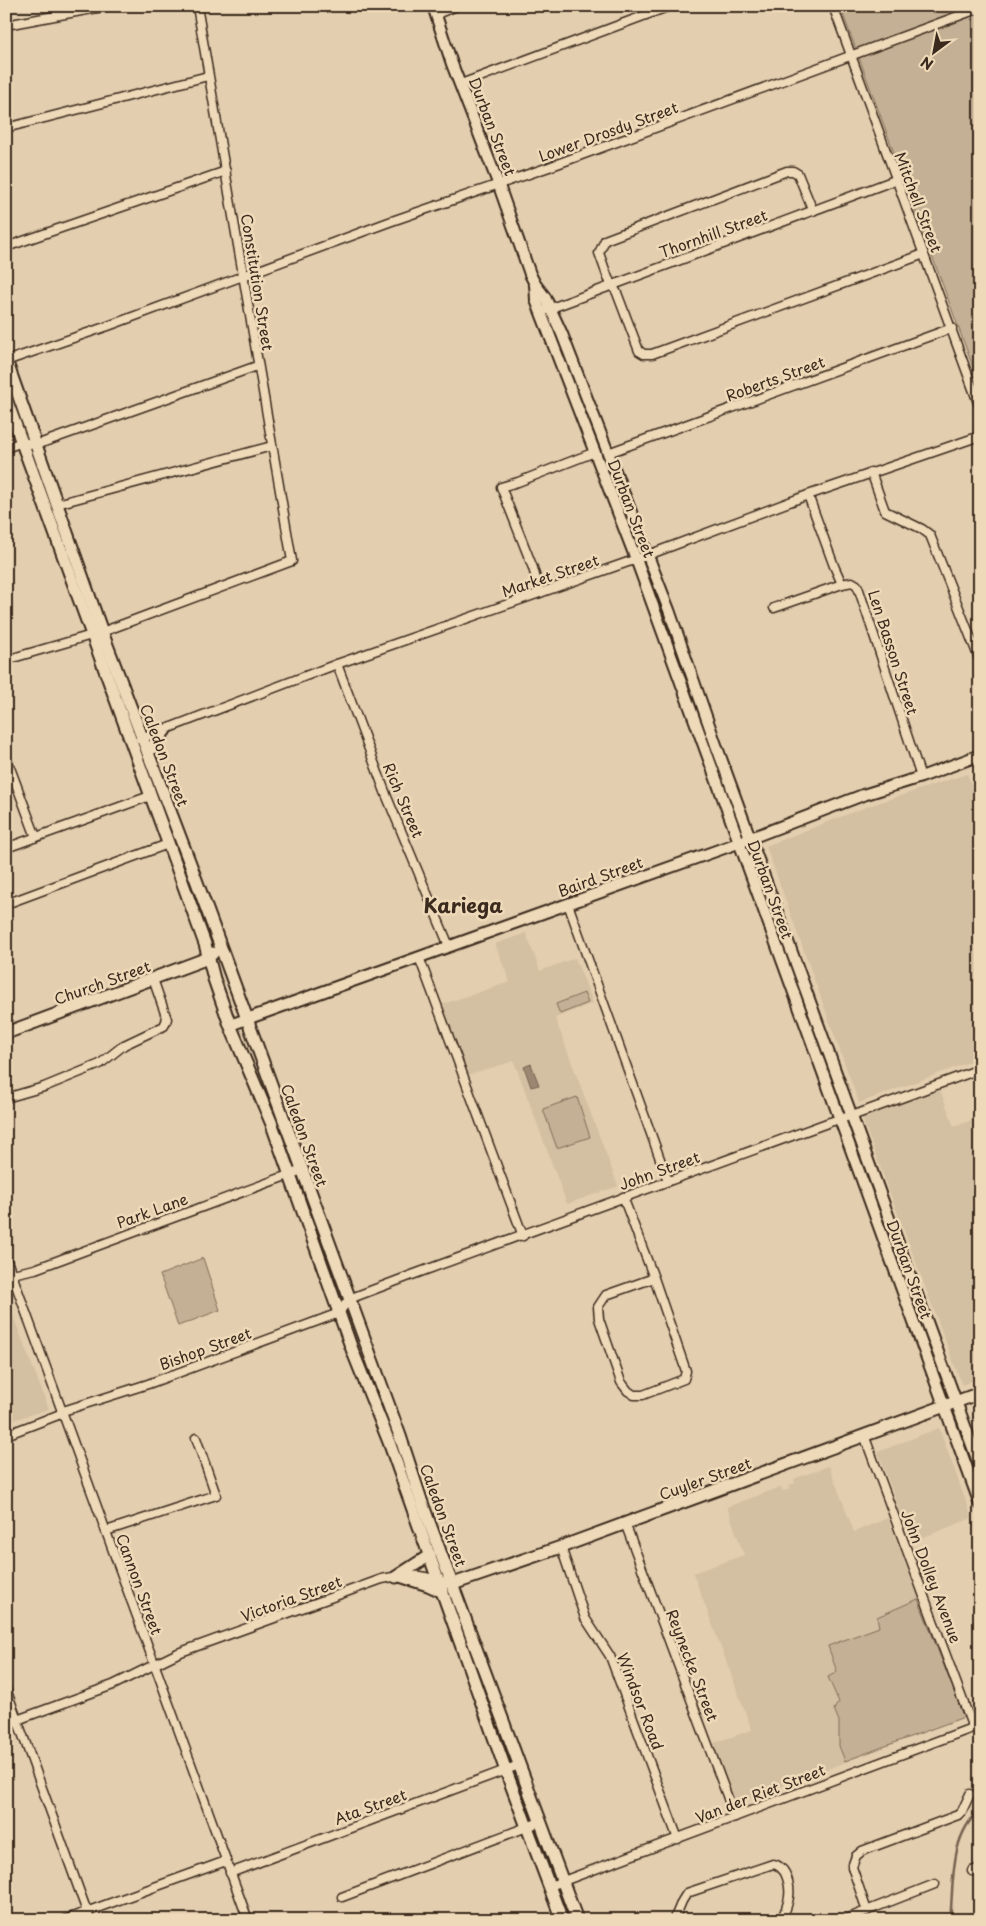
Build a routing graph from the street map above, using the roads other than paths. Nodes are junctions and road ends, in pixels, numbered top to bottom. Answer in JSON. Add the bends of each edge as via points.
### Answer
{"nodes":[{"id":1,"x":108,"y":6,"type":"edge"},
{"id":2,"x":197,"y":6,"type":"edge"},
{"id":3,"x":457,"y":6,"type":"edge"},
{"id":4,"x":670,"y":6,"type":"edge"},
{"id":5,"x":833,"y":6,"type":"edge"},
{"id":6,"x":980,"y":8,"type":"edge"},
{"id":7,"x":435,"y":10,"type":"edge"},
{"id":8,"x":6,"y":25,"type":"edge"},
{"id":9,"x":850,"y":56,"type":"junction"},
{"id":10,"x":208,"y":76,"type":"junction"},
{"id":11,"x":461,"y":84,"type":"junction"},
{"id":12,"x":6,"y":128,"type":"edge"},
{"id":13,"x":226,"y":171,"type":"junction"},
{"id":14,"x":895,"y":180,"type":"junction"},
{"id":15,"x":498,"y":183,"type":"junction"},
{"id":16,"x":813,"y":211,"type":"junction"},
{"id":17,"x":6,"y":246,"type":"edge"},
{"id":18,"x":924,"y":254,"type":"junction"},
{"id":19,"x":243,"y":275,"type":"junction"},
{"id":20,"x":613,"y":284,"type":"junction"},
{"id":21,"x":545,"y":310,"type":"junction"},
{"id":22,"x":952,"y":328,"type":"junction"},
{"id":23,"x":6,"y":361,"type":"edge"},
{"id":24,"x":257,"y":366,"type":"junction"},
{"id":25,"x":6,"y":399,"type":"edge"},
{"id":26,"x":980,"y":408,"type":"edge"},
{"id":27,"x":980,"y":436,"type":"edge"},
{"id":28,"x":22,"y":442,"type":"junction"},
{"id":29,"x":36,"y":445,"type":"junction"},
{"id":30,"x":272,"y":446,"type":"junction"},
{"id":31,"x":6,"y":448,"type":"edge"},
{"id":32,"x":596,"y":452,"type":"junction"},
{"id":33,"x":608,"y":452,"type":"junction"},
{"id":34,"x":871,"y":472,"type":"junction"},
{"id":35,"x":808,"y":495,"type":"junction"},
{"id":36,"x":57,"y":504,"type":"junction"},
{"id":37,"x":648,"y":555,"type":"junction"},
{"id":38,"x":636,"y":560,"type":"junction"},
{"id":39,"x":842,"y":584,"type":"junction"},
{"id":40,"x":540,"y":593,"type":"junction"},
{"id":41,"x":774,"y":608,"type":"dead end"},
{"id":42,"x":97,"y":633,"type":"junction"},
{"id":43,"x":7,"y":660,"type":"edge"},
{"id":44,"x":980,"y":661,"type":"edge"},
{"id":45,"x":337,"y":664,"type":"junction"},
{"id":46,"x":165,"y":730,"type":"junction"},
{"id":47,"x":143,"y":738,"type":"junction"},
{"id":48,"x":131,"y":742,"type":"junction"},
{"id":49,"x":148,"y":753,"type":"junction"},
{"id":50,"x":980,"y":755,"type":"edge"},
{"id":51,"x":6,"y":757,"type":"edge"},
{"id":52,"x":922,"y":777,"type":"junction"},
{"id":53,"x":10,"y":781,"type":"edge"},
{"id":54,"x":150,"y":796,"type":"junction"},
{"id":55,"x":36,"y":837,"type":"junction"},
{"id":56,"x":751,"y":838,"type":"junction"},
{"id":57,"x":738,"y":843,"type":"junction"},
{"id":58,"x":168,"y":844,"type":"junction"},
{"id":59,"x":6,"y":848,"type":"edge"},
{"id":60,"x":6,"y":904,"type":"edge"},
{"id":61,"x":568,"y":904,"type":"junction"},
{"id":62,"x":217,"y":940,"type":"junction"},
{"id":63,"x":449,"y":946,"type":"junction"},
{"id":64,"x":419,"y":957,"type":"junction"},
{"id":65,"x":208,"y":958,"type":"junction"},
{"id":66,"x":227,"y":966,"type":"junction"},
{"id":67,"x":153,"y":979,"type":"junction"},
{"id":68,"x":246,"y":1018,"type":"junction"},
{"id":69,"x":230,"y":1024,"type":"junction"},
{"id":70,"x":6,"y":1033,"type":"edge"},
{"id":71,"x":980,"y":1069,"type":"edge"},
{"id":72,"x":6,"y":1098,"type":"edge"},
{"id":73,"x":852,"y":1115,"type":"junction"},
{"id":74,"x":839,"y":1119,"type":"junction"},
{"id":75,"x":302,"y":1170,"type":"junction"},
{"id":76,"x":290,"y":1174,"type":"junction"},
{"id":77,"x":668,"y":1181,"type":"junction"},
{"id":78,"x":623,"y":1198,"type":"junction"},
{"id":79,"x":523,"y":1236,"type":"junction"},
{"id":80,"x":6,"y":1258,"type":"edge"},
{"id":81,"x":14,"y":1278,"type":"junction"},
{"id":82,"x":654,"y":1278,"type":"junction"},
{"id":83,"x":6,"y":1286,"type":"edge"},
{"id":84,"x":349,"y":1299,"type":"junction"},
{"id":85,"x":339,"y":1312,"type":"junction"},
{"id":86,"x":980,"y":1393,"type":"edge"},
{"id":87,"x":956,"y":1402,"type":"junction"},
{"id":88,"x":944,"y":1407,"type":"junction"},
{"id":89,"x":63,"y":1411,"type":"junction"},
{"id":90,"x":6,"y":1435,"type":"edge"},
{"id":91,"x":864,"y":1435,"type":"junction"},
{"id":92,"x":196,"y":1438,"type":"dead end"},
{"id":93,"x":980,"y":1467,"type":"edge"},
{"id":94,"x":980,"y":1504,"type":"edge"},
{"id":95,"x":625,"y":1523,"type":"junction"},
{"id":96,"x":106,"y":1531,"type":"junction"},
{"id":97,"x":561,"y":1547,"type":"junction"},
{"id":98,"x":430,"y":1554,"type":"junction"},
{"id":99,"x":398,"y":1576,"type":"junction"},
{"id":100,"x":453,"y":1584,"type":"junction"},
{"id":101,"x":441,"y":1586,"type":"junction"},
{"id":102,"x":155,"y":1664,"type":"junction"},
{"id":103,"x":6,"y":1689,"type":"edge"},
{"id":104,"x":18,"y":1720,"type":"junction"},
{"id":105,"x":6,"y":1724,"type":"edge"},
{"id":106,"x":976,"y":1726,"type":"edge"},
{"id":107,"x":520,"y":1765,"type":"junction"},
{"id":108,"x":506,"y":1771,"type":"junction"},
{"id":109,"x":970,"y":1794,"type":"dead end"},
{"id":110,"x":735,"y":1817,"type":"junction"},
{"id":111,"x":540,"y":1822,"type":"junction"},
{"id":112,"x":528,"y":1827,"type":"junction"},
{"id":113,"x":678,"y":1839,"type":"junction"},
{"id":114,"x":226,"y":1861,"type":"junction"},
{"id":115,"x":230,"y":1873,"type":"junction"},
{"id":116,"x":563,"y":1882,"type":"junction"},
{"id":117,"x":935,"y":1884,"type":"dead end"},
{"id":118,"x":550,"y":1886,"type":"junction"},
{"id":119,"x":342,"y":1898,"type":"dead end"},
{"id":120,"x":87,"y":1911,"type":"junction"},
{"id":121,"x":867,"y":1911,"type":"junction"},
{"id":122,"x":64,"y":1920,"type":"edge"},
{"id":123,"x":90,"y":1920,"type":"edge"},
{"id":124,"x":248,"y":1920,"type":"edge"},
{"id":125,"x":562,"y":1920,"type":"edge"},
{"id":126,"x":577,"y":1920,"type":"edge"},
{"id":127,"x":674,"y":1920,"type":"edge"},
{"id":128,"x":781,"y":1920,"type":"edge"},
{"id":129,"x":843,"y":1920,"type":"edge"}],
"edges":[{"from":1,"to":8,"type":"street"},
{"from":2,"to":10,"type":"street","name":"Constitution Street"},
{"from":3,"to":7,"type":"street"},
{"from":4,"to":11,"type":"street"},
{"from":5,"to":9,"type":"street","name":"Mitchell Street"},
{"from":6,"to":9,"type":"street","name":"Lower Drosdy Street"},
{"from":7,"to":11,"type":"street","name":"Durban Street"},
{"from":9,"to":14,"type":"street","name":"Mitchell Street"},
{"from":9,"to":15,"type":"street","name":"Lower Drosdy Street"},
{"from":10,"to":12,"type":"street"},
{"from":10,"to":13,"type":"street","name":"Constitution Street"},
{"from":11,"to":15,"type":"street","name":"Durban Street"},
{"from":13,"to":17,"type":"street"},
{"from":13,"to":19,"type":"street","name":"Constitution Street"},
{"from":14,"to":16,"type":"street","name":"Thornhill Street"},
{"from":14,"to":18,"type":"street","name":"Mitchell Street"},
{"from":15,"to":19,"type":"street","name":"Lower Drosdy Street"},
{"from":15,"to":21,"type":"street","name":"Durban Street","via":[[535,284],[545,297]]},
{"from":16,"to":20,"type":"street","name":"Thornhill Street"},
{"from":16,"to":20,"type":"street","via":[[798,174],[787,171],[605,240],[599,253]]},
{"from":18,"to":20,"type":"street","via":[[652,354],[644,354],[638,348]]},
{"from":18,"to":22,"type":"street","name":"Mitchell Street"},
{"from":19,"to":23,"type":"street","name":"Lower Drosdy Street"},
{"from":19,"to":24,"type":"street","name":"Constitution Street"},
{"from":20,"to":21,"type":"street","name":"Thornhill Street"},
{"from":21,"to":32,"type":"street","name":"Durban Street"},
{"from":21,"to":33,"type":"street","name":"Durban Street","via":[[577,371]]},
{"from":22,"to":26,"type":"street","name":"Mitchell Street"},
{"from":22,"to":33,"type":"street","name":"Roberts Street"},
{"from":23,"to":29,"type":"main road","name":"Caledon Street"},
{"from":24,"to":29,"type":"street"},
{"from":24,"to":30,"type":"street","name":"Constitution Street"},
{"from":25,"to":28,"type":"main road","name":"Caledon Street"},
{"from":27,"to":34,"type":"street","name":"Market Street"},
{"from":28,"to":29,"type":"street"},
{"from":28,"to":31,"type":"street"},
{"from":28,"to":42,"type":"main road","name":"Caledon Street"},
{"from":29,"to":36,"type":"main road","name":"Caledon Street"},
{"from":30,"to":36,"type":"street"},
{"from":30,"to":42,"type":"street","name":"Constitution Street","via":[[292,561]]},
{"from":32,"to":38,"type":"street","name":"Durban Street"},
{"from":32,"to":40,"type":"street","via":[[501,487]]},
{"from":33,"to":37,"type":"street","name":"Durban Street"},
{"from":34,"to":35,"type":"street","name":"Market Street"},
{"from":34,"to":44,"type":"street","via":[[885,511],[930,535]]},
{"from":35,"to":37,"type":"street","name":"Market Street"},
{"from":35,"to":39,"type":"street"},
{"from":36,"to":42,"type":"main road","name":"Caledon Street"},
{"from":37,"to":38,"type":"street","name":"Market Street"},
{"from":37,"to":56,"type":"street","name":"Durban Street"},
{"from":38,"to":40,"type":"street","name":"Market Street"},
{"from":38,"to":57,"type":"street","name":"Durban Street"},
{"from":39,"to":41,"type":"street"},
{"from":39,"to":52,"type":"street","name":"Len Basson Street","via":[[852,582],[857,586]]},
{"from":40,"to":45,"type":"street","name":"Market Street"},
{"from":42,"to":43,"type":"street"},
{"from":42,"to":47,"type":"main road","name":"Caledon Street"},
{"from":42,"to":48,"type":"main road","name":"Caledon Street"},
{"from":45,"to":46,"type":"street","name":"Market Street"},
{"from":45,"to":63,"type":"street","name":"Rich Street","via":[[387,797]]},
{"from":46,"to":47,"type":"street","name":"Market Street"},
{"from":46,"to":49,"type":"main road"},
{"from":47,"to":48,"type":"street","name":"Market Street"},
{"from":47,"to":49,"type":"main road","name":"Caledon Street"},
{"from":48,"to":54,"type":"main road","name":"Caledon Street"},
{"from":49,"to":62,"type":"main road","name":"Caledon Street"},
{"from":50,"to":52,"type":"street","name":"Baird Street"},
{"from":51,"to":53,"type":"street"},
{"from":52,"to":56,"type":"street","name":"Baird Street","via":[[863,795]]},
{"from":53,"to":55,"type":"street"},
{"from":54,"to":55,"type":"street"},
{"from":54,"to":58,"type":"main road","name":"Caledon Street"},
{"from":55,"to":59,"type":"street"},
{"from":56,"to":57,"type":"street","name":"Baird Street"},
{"from":56,"to":73,"type":"street","name":"Durban Street"},
{"from":57,"to":61,"type":"street","name":"Baird Street"},
{"from":57,"to":74,"type":"street","name":"Durban Street"},
{"from":58,"to":60,"type":"street"},
{"from":58,"to":65,"type":"main road","name":"Caledon Street"},
{"from":61,"to":63,"type":"street","name":"Baird Street"},
{"from":61,"to":77,"type":"street"},
{"from":62,"to":65,"type":"main road","via":[[215,950]]},
{"from":62,"to":66,"type":"main road","name":"Caledon Street"},
{"from":63,"to":64,"type":"street","name":"Baird Street"},
{"from":64,"to":68,"type":"street","name":"Baird Street"},
{"from":64,"to":79,"type":"street"},
{"from":65,"to":66,"type":"main road"},
{"from":65,"to":67,"type":"main road","name":"Church Street"},
{"from":65,"to":69,"type":"main road","name":"Caledon Street"},
{"from":66,"to":68,"type":"main road","name":"Caledon Street"},
{"from":67,"to":70,"type":"main road","name":"Church Street"},
{"from":67,"to":72,"type":"street","via":[[167,1019],[164,1026],[124,1045],[100,1064],[44,1087]]},
{"from":68,"to":69,"type":"street","name":"Baird Street"},
{"from":68,"to":75,"type":"main road","name":"Caledon Street"},
{"from":69,"to":76,"type":"main road","name":"Caledon Street"},
{"from":71,"to":73,"type":"street","name":"John Street"},
{"from":73,"to":74,"type":"street","name":"John Street"},
{"from":73,"to":87,"type":"street","name":"Durban Street"},
{"from":74,"to":77,"type":"street","name":"John Street"},
{"from":74,"to":88,"type":"street","name":"Durban Street"},
{"from":75,"to":76,"type":"street","name":"Park Lane"},
{"from":75,"to":84,"type":"main road","name":"Caledon Street"},
{"from":76,"to":81,"type":"street","name":"Park Lane"},
{"from":76,"to":85,"type":"main road","name":"Caledon Street"},
{"from":77,"to":78,"type":"street","name":"John Street"},
{"from":78,"to":79,"type":"street","name":"John Street"},
{"from":78,"to":82,"type":"street"},
{"from":79,"to":84,"type":"street","name":"John Street"},
{"from":80,"to":81,"type":"street","name":"Cannon Street"},
{"from":81,"to":83,"type":"street","name":"Park Lane"},
{"from":81,"to":89,"type":"street","name":"Cannon Street"},
{"from":82,"to":82,"type":"street","via":[[606,1295],[598,1307],[599,1319],[621,1382],[634,1395],[658,1390],[684,1379],[686,1374]]},
{"from":84,"to":85,"type":"street"},
{"from":84,"to":100,"type":"main road","name":"Caledon Street"},
{"from":85,"to":89,"type":"street","name":"Bishop Street","via":[[148,1384]]},
{"from":85,"to":98,"type":"main road","name":"Caledon Street"},
{"from":86,"to":87,"type":"main road","name":"Cuyler Street"},
{"from":87,"to":88,"type":"main road","name":"Cuyler Street"},
{"from":87,"to":93,"type":"street","name":"Durban Street"},
{"from":88,"to":91,"type":"main road","name":"Cuyler Street"},
{"from":88,"to":94,"type":"street","name":"Durban Street"},
{"from":89,"to":90,"type":"street","name":"Bishop Street","via":[[58,1416]]},
{"from":89,"to":96,"type":"street","name":"Cannon Street"},
{"from":91,"to":95,"type":"main road","name":"Cuyler Street"},
{"from":91,"to":106,"type":"street","name":"John Dolley Avenue"},
{"from":92,"to":96,"type":"street","via":[[216,1495]]},
{"from":95,"to":97,"type":"main road","name":"Cuyler Street"},
{"from":95,"to":110,"type":"street","name":"Reynecke Street"},
{"from":96,"to":102,"type":"street","name":"Cannon Street"},
{"from":97,"to":100,"type":"main road","name":"Cuyler Street"},
{"from":97,"to":113,"type":"street","name":"Windsor Road","via":[[586,1618],[610,1656]]},
{"from":98,"to":99,"type":"main road"},
{"from":98,"to":101,"type":"main road","name":"Caledon Street"},
{"from":99,"to":101,"type":"main road"},
{"from":99,"to":102,"type":"street","name":"Victoria Street","via":[[382,1579]]},
{"from":100,"to":101,"type":"main road"},
{"from":100,"to":107,"type":"main road","name":"Caledon Street"},
{"from":101,"to":108,"type":"main road","name":"Caledon Street"},
{"from":102,"to":104,"type":"street","name":"Victoria Street","via":[[113,1685]]},
{"from":102,"to":114,"type":"street","name":"Cannon Street"},
{"from":103,"to":104,"type":"street"},
{"from":104,"to":105,"type":"street","name":"Victoria Street"},
{"from":104,"to":120,"type":"street"},
{"from":106,"to":110,"type":"street","name":"Van der Riet Street"},
{"from":107,"to":108,"type":"street","name":"Ata Street"},
{"from":107,"to":111,"type":"main road","name":"Caledon Street"},
{"from":108,"to":112,"type":"main road","name":"Caledon Street"},
{"from":108,"to":115,"type":"street","name":"Ata Street"},
{"from":109,"to":121,"type":"street","via":[[958,1815],[857,1854],[852,1867]]},
{"from":110,"to":113,"type":"street","name":"Van der Riet Street"},
{"from":111,"to":112,"type":"street"},
{"from":111,"to":116,"type":"main road","name":"Caledon Street"},
{"from":112,"to":118,"type":"main road","name":"Caledon Street"},
{"from":112,"to":119,"type":"street"},
{"from":113,"to":116,"type":"street","name":"Van der Riet Street"},
{"from":114,"to":115,"type":"street","name":"Cannon Street"},
{"from":114,"to":120,"type":"street"},
{"from":115,"to":124,"type":"street","name":"Cannon Street"},
{"from":116,"to":118,"type":"street","name":"Van der Riet Street"},
{"from":116,"to":126,"type":"main road","name":"Caledon Street"},
{"from":117,"to":121,"type":"street"},
{"from":118,"to":125,"type":"main road","name":"Caledon Street"},
{"from":120,"to":122,"type":"street"},
{"from":120,"to":123,"type":"street"},
{"from":121,"to":129,"type":"street"},
{"from":127,"to":128,"type":"street","via":[[687,1893],[776,1864],[790,1885],[789,1901]]}]}
